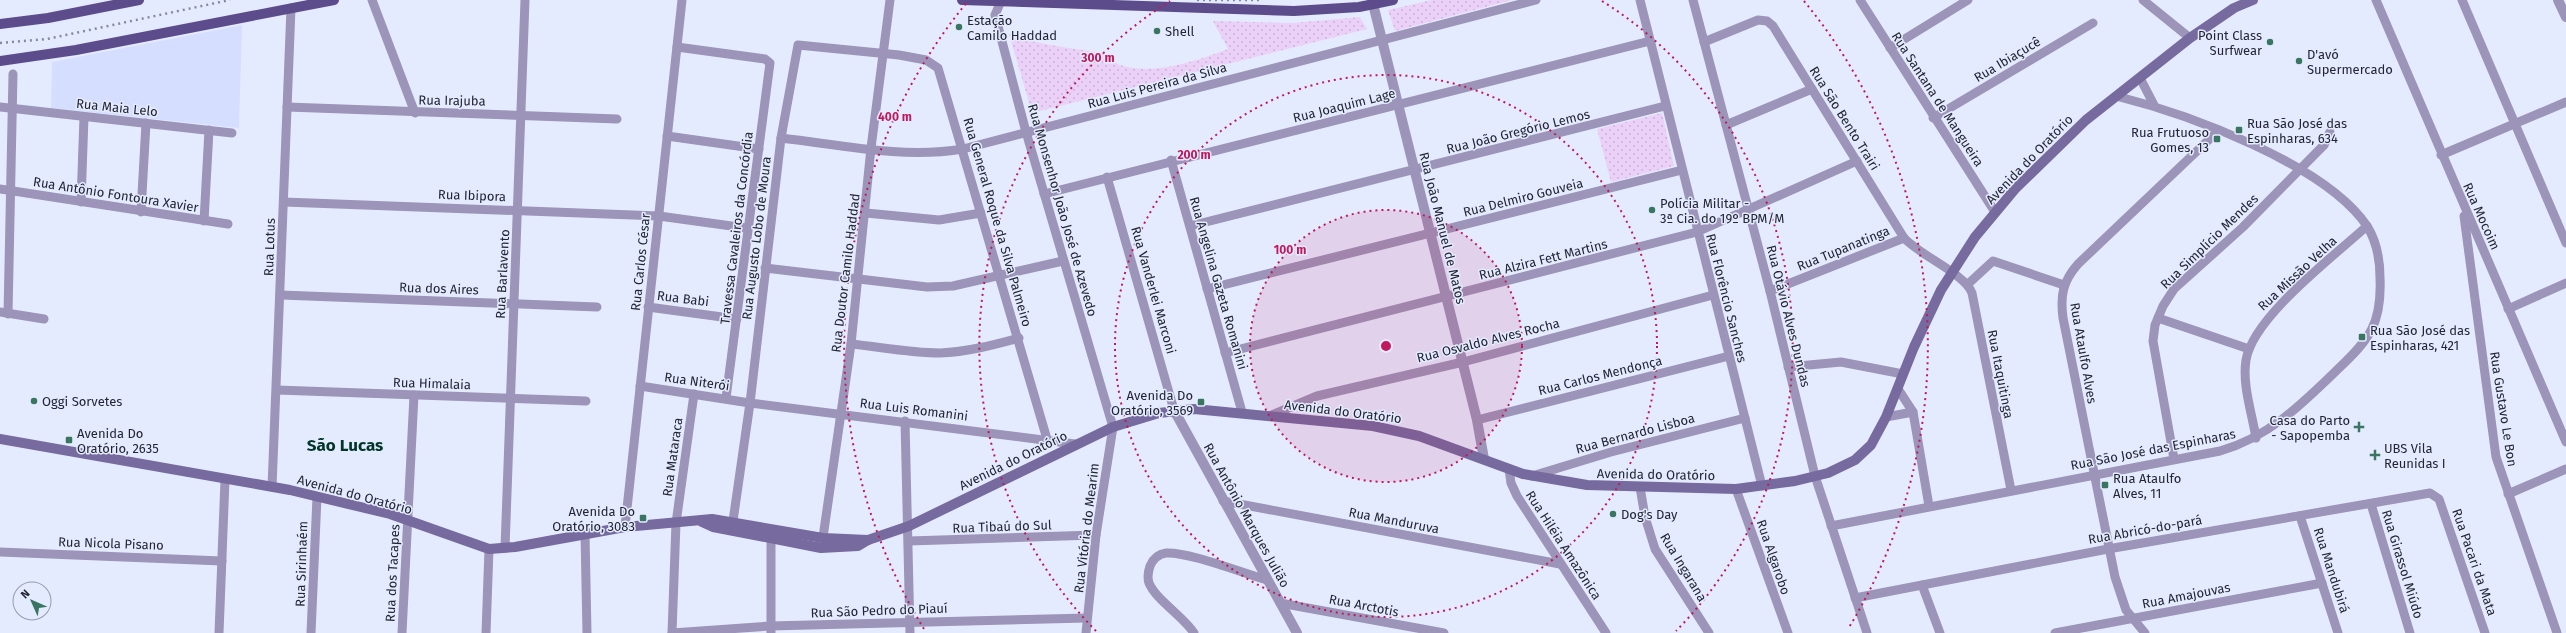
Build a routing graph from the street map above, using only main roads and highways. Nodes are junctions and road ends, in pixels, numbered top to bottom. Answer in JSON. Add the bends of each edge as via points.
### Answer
{"nodes":[{"id":1,"x":139,"y":0,"type":"edge"},
{"id":2,"x":334,"y":0,"type":"edge"},
{"id":3,"x":962,"y":0,"type":"edge"},
{"id":4,"x":1393,"y":0,"type":"edge"},
{"id":5,"x":2253,"y":0,"type":"edge"},
{"id":6,"x":1373,"y":2,"type":"edge"},
{"id":7,"x":1342,"y":4,"type":"edge"},
{"id":8,"x":0,"y":24,"type":"edge"},
{"id":9,"x":0,"y":61,"type":"edge"},
{"id":10,"x":0,"y":439,"type":"edge"},
{"id":11,"x":702,"y":522,"type":"junction"},
{"id":12,"x":771,"y":533,"type":"junction"}],
"edges":[{"from":1,"to":8,"type":"main road","via":[[48,18]]},
{"from":2,"to":9,"type":"main road","via":[[46,56]]},
{"from":3,"to":7,"type":"main road","via":[[1248,11]]},
{"from":4,"to":6,"type":"main road"},
{"from":5,"to":12,"type":"main road","name":"Avenida do Oratório","via":[[2234,8],[2190,38],[2116,96],[2064,139],[1995,212],[1952,272],[1925,322],[1886,417],[1871,445],[1863,454],[1842,467],[1815,476],[1736,489],[1587,485],[1532,476],[1394,430],[1242,412],[1174,410],[1113,426],[909,526],[868,540],[822,543]]},
{"from":6,"to":7,"type":"main road"},
{"from":10,"to":11,"type":"main road","name":"Avenida do Oratório","via":[[272,487],[408,520],[489,549],[625,527]]},
{"from":11,"to":12,"type":"main road","name":"Avenida do Oratório","via":[[713,527]]},
{"from":11,"to":12,"type":"main road","name":"Avenida do Oratório","via":[[712,519],[733,521]]}]}
